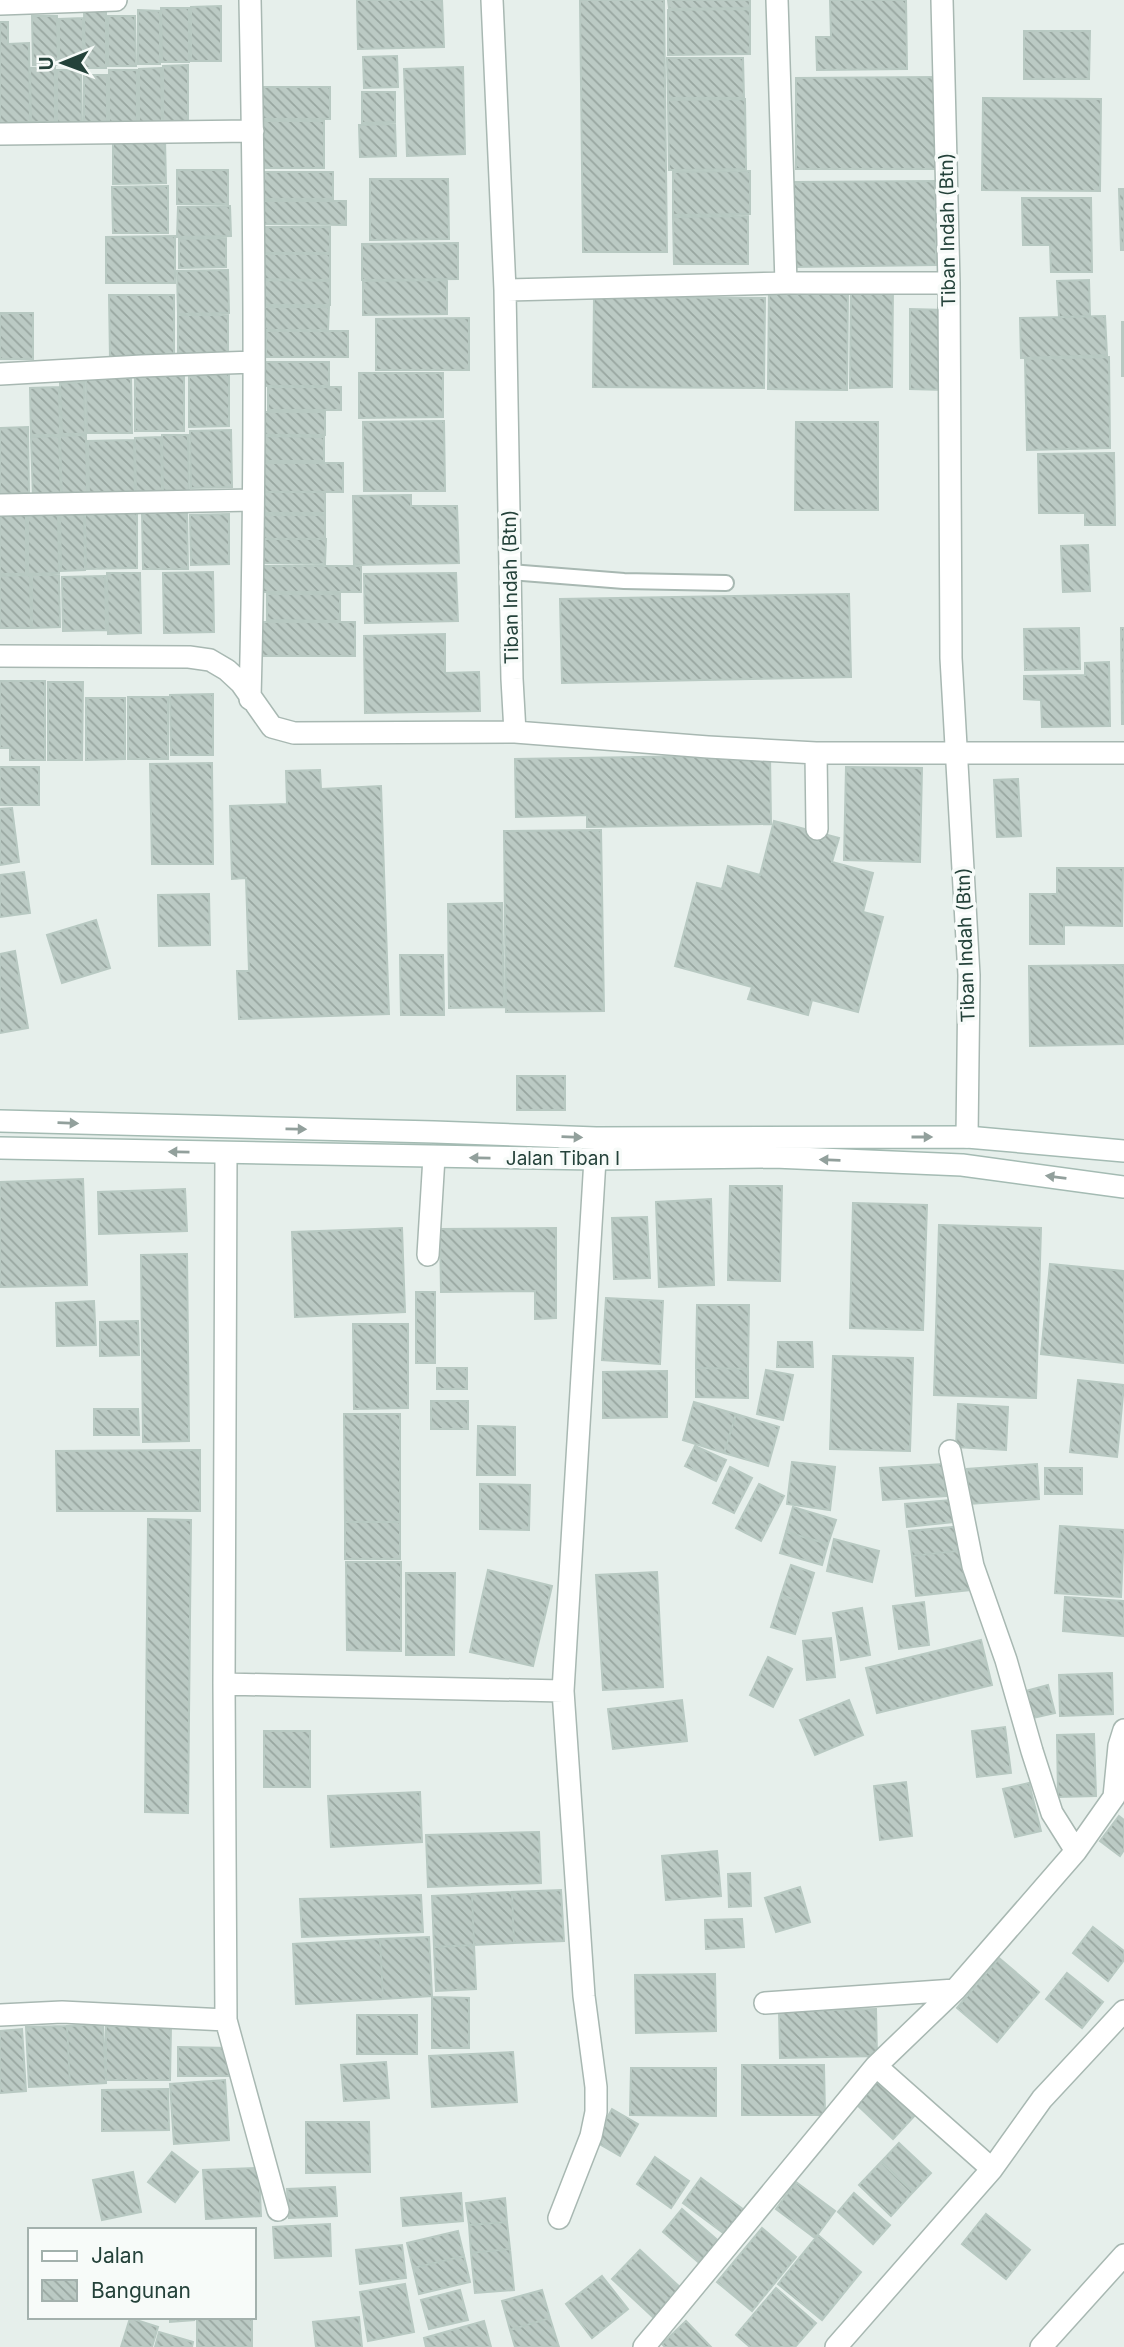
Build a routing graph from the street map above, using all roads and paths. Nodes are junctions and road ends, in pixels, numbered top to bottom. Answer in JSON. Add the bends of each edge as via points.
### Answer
{"nodes":[{"id":1,"x":116,"y":0,"type":"edge"},
{"id":2,"x":250,"y":0,"type":"edge"},
{"id":3,"x":492,"y":0,"type":"edge"},
{"id":4,"x":777,"y":0,"type":"edge"},
{"id":5,"x":942,"y":0,"type":"edge"},
{"id":6,"x":0,"y":4,"type":"edge"},
{"id":7,"x":253,"y":131,"type":"junction"},
{"id":8,"x":0,"y":134,"type":"edge"},
{"id":9,"x":786,"y":283,"type":"junction"},
{"id":10,"x":949,"y":283,"type":"junction"},
{"id":11,"x":505,"y":290,"type":"junction"},
{"id":12,"x":254,"y":362,"type":"junction"},
{"id":13,"x":0,"y":374,"type":"edge"},
{"id":14,"x":253,"y":500,"type":"junction"},
{"id":15,"x":0,"y":505,"type":"edge"},
{"id":16,"x":510,"y":572,"type":"junction"},
{"id":17,"x":726,"y":583,"type":"dead end"},
{"id":18,"x":0,"y":656,"type":"edge"},
{"id":19,"x":250,"y":699,"type":"junction"},
{"id":20,"x":515,"y":732,"type":"junction"},
{"id":21,"x":816,"y":753,"type":"junction"},
{"id":22,"x":1124,"y":753,"type":"edge"},
{"id":23,"x":956,"y":754,"type":"junction"},
{"id":24,"x":817,"y":829,"type":"dead end"},
{"id":25,"x":0,"y":1121,"type":"edge"},
{"id":26,"x":967,"y":1136,"type":"junction"},
{"id":27,"x":0,"y":1147,"type":"edge"},
{"id":28,"x":1124,"y":1151,"type":"edge"},
{"id":29,"x":226,"y":1153,"type":"junction"},
{"id":30,"x":434,"y":1157,"type":"junction"},
{"id":31,"x":595,"y":1159,"type":"junction"},
{"id":32,"x":1124,"y":1186,"type":"edge"},
{"id":33,"x":428,"y":1255,"type":"dead end"},
{"id":34,"x":950,"y":1451,"type":"dead end"},
{"id":35,"x":223,"y":1684,"type":"junction"},
{"id":36,"x":563,"y":1691,"type":"junction"},
{"id":37,"x":1124,"y":1730,"type":"edge"},
{"id":38,"x":1076,"y":1851,"type":"junction"},
{"id":39,"x":955,"y":1990,"type":"junction"},
{"id":40,"x":765,"y":2003,"type":"dead end"},
{"id":41,"x":1124,"y":2011,"type":"edge"},
{"id":42,"x":0,"y":2015,"type":"edge"},
{"id":43,"x":226,"y":2020,"type":"junction"},
{"id":44,"x":876,"y":2066,"type":"junction"},
{"id":45,"x":992,"y":2169,"type":"junction"},
{"id":46,"x":278,"y":2210,"type":"dead end"},
{"id":47,"x":559,"y":2218,"type":"dead end"},
{"id":48,"x":1124,"y":2255,"type":"edge"},
{"id":49,"x":644,"y":2347,"type":"edge"},
{"id":50,"x":836,"y":2347,"type":"edge"},
{"id":51,"x":1041,"y":2347,"type":"edge"}],
"edges":[{"from":1,"to":6,"type":"street"},
{"from":2,"to":7,"type":"street"},
{"from":3,"to":11,"type":"street","name":"Tiban Indah (Btn)"},
{"from":4,"to":9,"type":"street"},
{"from":5,"to":10,"type":"street","name":"Tiban Indah (Btn)"},
{"from":7,"to":8,"type":"street"},
{"from":7,"to":12,"type":"street"},
{"from":9,"to":10,"type":"street"},
{"from":9,"to":11,"type":"street"},
{"from":10,"to":23,"type":"street","name":"Tiban Indah (Btn)","via":[[951,658]]},
{"from":11,"to":16,"type":"street","name":"Tiban Indah (Btn)"},
{"from":12,"to":13,"type":"street"},
{"from":12,"to":14,"type":"street"},
{"from":14,"to":15,"type":"street"},
{"from":14,"to":19,"type":"street"},
{"from":16,"to":17,"type":"lane"},
{"from":16,"to":20,"type":"street","name":"Tiban Indah (Btn)"},
{"from":18,"to":19,"type":"street","via":[[210,660],[241,683]]},
{"from":19,"to":20,"type":"street","via":[[272,727],[294,733]]},
{"from":20,"to":21,"type":"street"},
{"from":21,"to":23,"type":"street"},
{"from":21,"to":24,"type":"street"},
{"from":22,"to":23,"type":"street"},
{"from":23,"to":26,"type":"street","name":"Tiban Indah (Btn)","via":[[970,975]]},
{"from":25,"to":26,"type":"street","name":"Jalan Tiban I","one_way":true,"via":[[596,1138]]},
{"from":26,"to":28,"type":"street","name":"Jalan Tiban I"},
{"from":29,"to":27,"type":"street","name":"Jalan Tiban I","one_way":true},
{"from":29,"to":30,"type":"street","name":"Jalan Tiban I"},
{"from":29,"to":35,"type":"street"},
{"from":31,"to":30,"type":"street","name":"Jalan Tiban I","one_way":true},
{"from":30,"to":33,"type":"street"},
{"from":32,"to":31,"type":"street","name":"Jalan Tiban I","one_way":true,"via":[[962,1165],[774,1157]]},
{"from":31,"to":36,"type":"street"},
{"from":34,"to":38,"type":"street","via":[[973,1566],[1052,1813]]},
{"from":35,"to":36,"type":"street"},
{"from":35,"to":43,"type":"street"},
{"from":36,"to":47,"type":"street","via":[[596,2112]]},
{"from":37,"to":38,"type":"street","via":[[1114,1797]]},
{"from":38,"to":39,"type":"street"},
{"from":39,"to":40,"type":"street"},
{"from":39,"to":44,"type":"street"},
{"from":41,"to":45,"type":"street","via":[[1042,2099]]},
{"from":42,"to":43,"type":"street","via":[[62,2012]]},
{"from":43,"to":46,"type":"street"},
{"from":44,"to":45,"type":"street"},
{"from":44,"to":49,"type":"street"},
{"from":45,"to":50,"type":"street"},
{"from":48,"to":51,"type":"street"}]}
